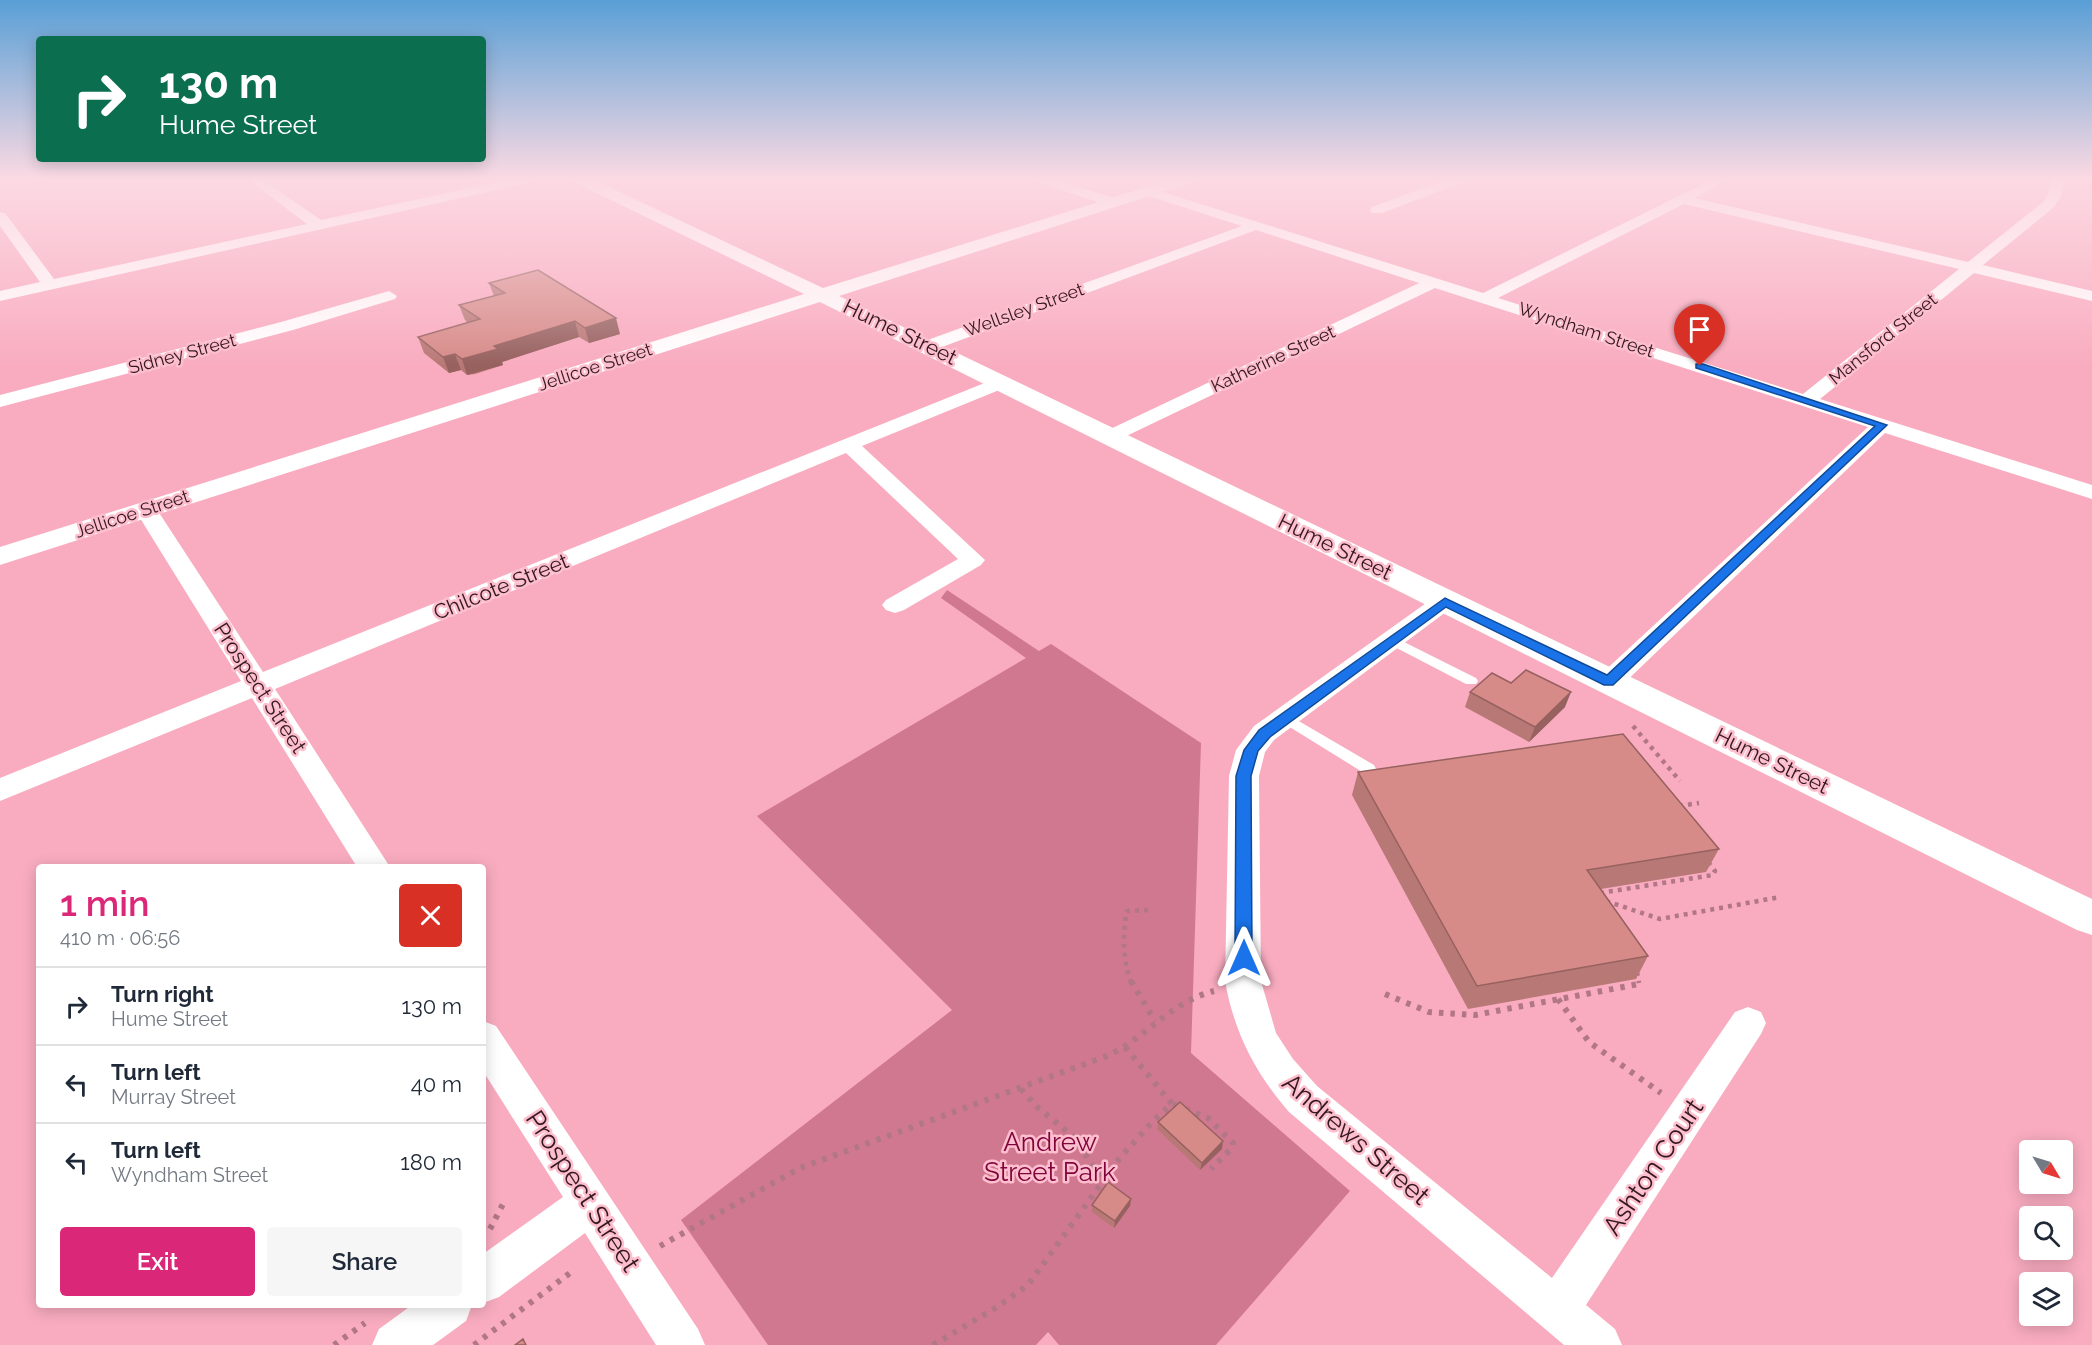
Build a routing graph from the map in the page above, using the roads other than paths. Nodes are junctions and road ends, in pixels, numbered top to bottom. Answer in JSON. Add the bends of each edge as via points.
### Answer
{"nodes":[{"id":1,"x":18,"y":241,"type":"edge"},
{"id":2,"x":248,"y":241,"type":"edge"},
{"id":3,"x":709,"y":241,"type":"edge"},
{"id":4,"x":991,"y":241,"type":"edge"},
{"id":5,"x":1215,"y":241,"type":"edge"},
{"id":6,"x":1302,"y":241,"type":"edge"},
{"id":7,"x":1599,"y":241,"type":"edge"},
{"id":8,"x":1860,"y":241,"type":"edge"},
{"id":9,"x":2004,"y":241,"type":"edge"},
{"id":10,"x":1971,"y":267,"type":"junction"},
{"id":11,"x":1434,"y":282,"type":"junction"},
{"id":12,"x":50,"y":285,"type":"junction"},
{"id":13,"x":822,"y":295,"type":"junction"},
{"id":14,"x":0,"y":296,"type":"edge"},
{"id":15,"x":389,"y":296,"type":"dead end"},
{"id":16,"x":2092,"y":296,"type":"edge"},
{"id":17,"x":1485,"y":298,"type":"junction"},
{"id":18,"x":928,"y":346,"type":"junction"},
{"id":19,"x":1002,"y":382,"type":"junction"},
{"id":20,"x":0,"y":401,"type":"edge"},
{"id":21,"x":1806,"y":401,"type":"junction"},
{"id":22,"x":1882,"y":425,"type":"junction"},
{"id":23,"x":1111,"y":436,"type":"junction"},
{"id":24,"x":850,"y":446,"type":"junction"},
{"id":25,"x":2092,"y":492,"type":"edge"},
{"id":26,"x":146,"y":510,"type":"junction"},
{"id":27,"x":0,"y":556,"type":"edge"},
{"id":28,"x":1445,"y":602,"type":"junction"},
{"id":29,"x":895,"y":605,"type":"dead end"},
{"id":30,"x":1392,"y":640,"type":"junction"},
{"id":31,"x":1471,"y":681,"type":"dead end"},
{"id":32,"x":1609,"y":682,"type":"junction"},
{"id":33,"x":258,"y":685,"type":"junction"},
{"id":34,"x":1285,"y":718,"type":"junction"},
{"id":35,"x":1369,"y":769,"type":"edge"},
{"id":36,"x":0,"y":790,"type":"edge"},
{"id":37,"x":372,"y":864,"type":"edge"},
{"id":38,"x":2092,"y":918,"type":"edge"},
{"id":39,"x":1748,"y":1023,"type":"dead end"},
{"id":40,"x":486,"y":1043,"type":"edge"},
{"id":41,"x":589,"y":1204,"type":"junction"},
{"id":42,"x":486,"y":1279,"type":"edge"},
{"id":43,"x":446,"y":1308,"type":"edge"},
{"id":44,"x":1557,"y":1310,"type":"junction"},
{"id":45,"x":395,"y":1345,"type":"edge"},
{"id":46,"x":682,"y":1345,"type":"edge"},
{"id":47,"x":1599,"y":1345,"type":"edge"}],
"edges":[{"from":1,"to":12,"type":"street"},
{"from":2,"to":12,"type":"street"},
{"from":3,"to":13,"type":"street","name":"Hume Street"},
{"from":4,"to":13,"type":"street","name":"Jellicoe Street"},
{"from":5,"to":18,"type":"street","name":"Wellsley Street"},
{"from":6,"to":11,"type":"street","name":"Wyndham Street"},
{"from":7,"to":17,"type":"street"},
{"from":8,"to":10,"type":"street"},
{"from":9,"to":10,"type":"street","name":"Mansford Street"},
{"from":10,"to":16,"type":"street"},
{"from":10,"to":21,"type":"street","name":"Mansford Street"},
{"from":11,"to":17,"type":"street","name":"Wyndham Street"},
{"from":11,"to":23,"type":"street","name":"Katherine Street"},
{"from":12,"to":14,"type":"street"},
{"from":13,"to":18,"type":"street","name":"Hume Street"},
{"from":13,"to":26,"type":"street","name":"Jellicoe Street"},
{"from":15,"to":20,"type":"street","name":"Sidney Street","via":[[368,308]]},
{"from":17,"to":21,"type":"street","name":"Wyndham Street"},
{"from":18,"to":19,"type":"street","name":"Hume Street"},
{"from":19,"to":23,"type":"street","name":"Hume Street"},
{"from":19,"to":24,"type":"street","name":"Chilcote Street"},
{"from":21,"to":22,"type":"street","name":"Wyndham Street"},
{"from":22,"to":25,"type":"street","name":"Wyndham Street"},
{"from":22,"to":32,"type":"street"},
{"from":23,"to":28,"type":"street","name":"Hume Street"},
{"from":24,"to":29,"type":"street","via":[[973,560]]},
{"from":24,"to":33,"type":"street","name":"Chilcote Street"},
{"from":26,"to":27,"type":"street","name":"Jellicoe Street"},
{"from":26,"to":33,"type":"street","name":"Prospect Street"},
{"from":28,"to":30,"type":"street","name":"Andrews Street"},
{"from":28,"to":32,"type":"street","name":"Hume Street"},
{"from":30,"to":31,"type":"lane"},
{"from":30,"to":34,"type":"street","name":"Andrews Street"},
{"from":32,"to":38,"type":"street","name":"Hume Street"},
{"from":33,"to":36,"type":"street","name":"Chilcote Street"},
{"from":33,"to":37,"type":"street","name":"Prospect Street"},
{"from":34,"to":35,"type":"lane"},
{"from":34,"to":44,"type":"street","name":"Andrews Street","via":[[1257,741],[1244,776],[1245,989],[1254,1031],[1283,1078],[1303,1099]]},
{"from":39,"to":44,"type":"street","name":"Ashton Court"},
{"from":40,"to":41,"type":"street","name":"Prospect Street"},
{"from":41,"to":42,"type":"street"},
{"from":41,"to":46,"type":"street","name":"Prospect Street"},
{"from":43,"to":45,"type":"street"},
{"from":44,"to":47,"type":"street","name":"Andrews Street"}]}
